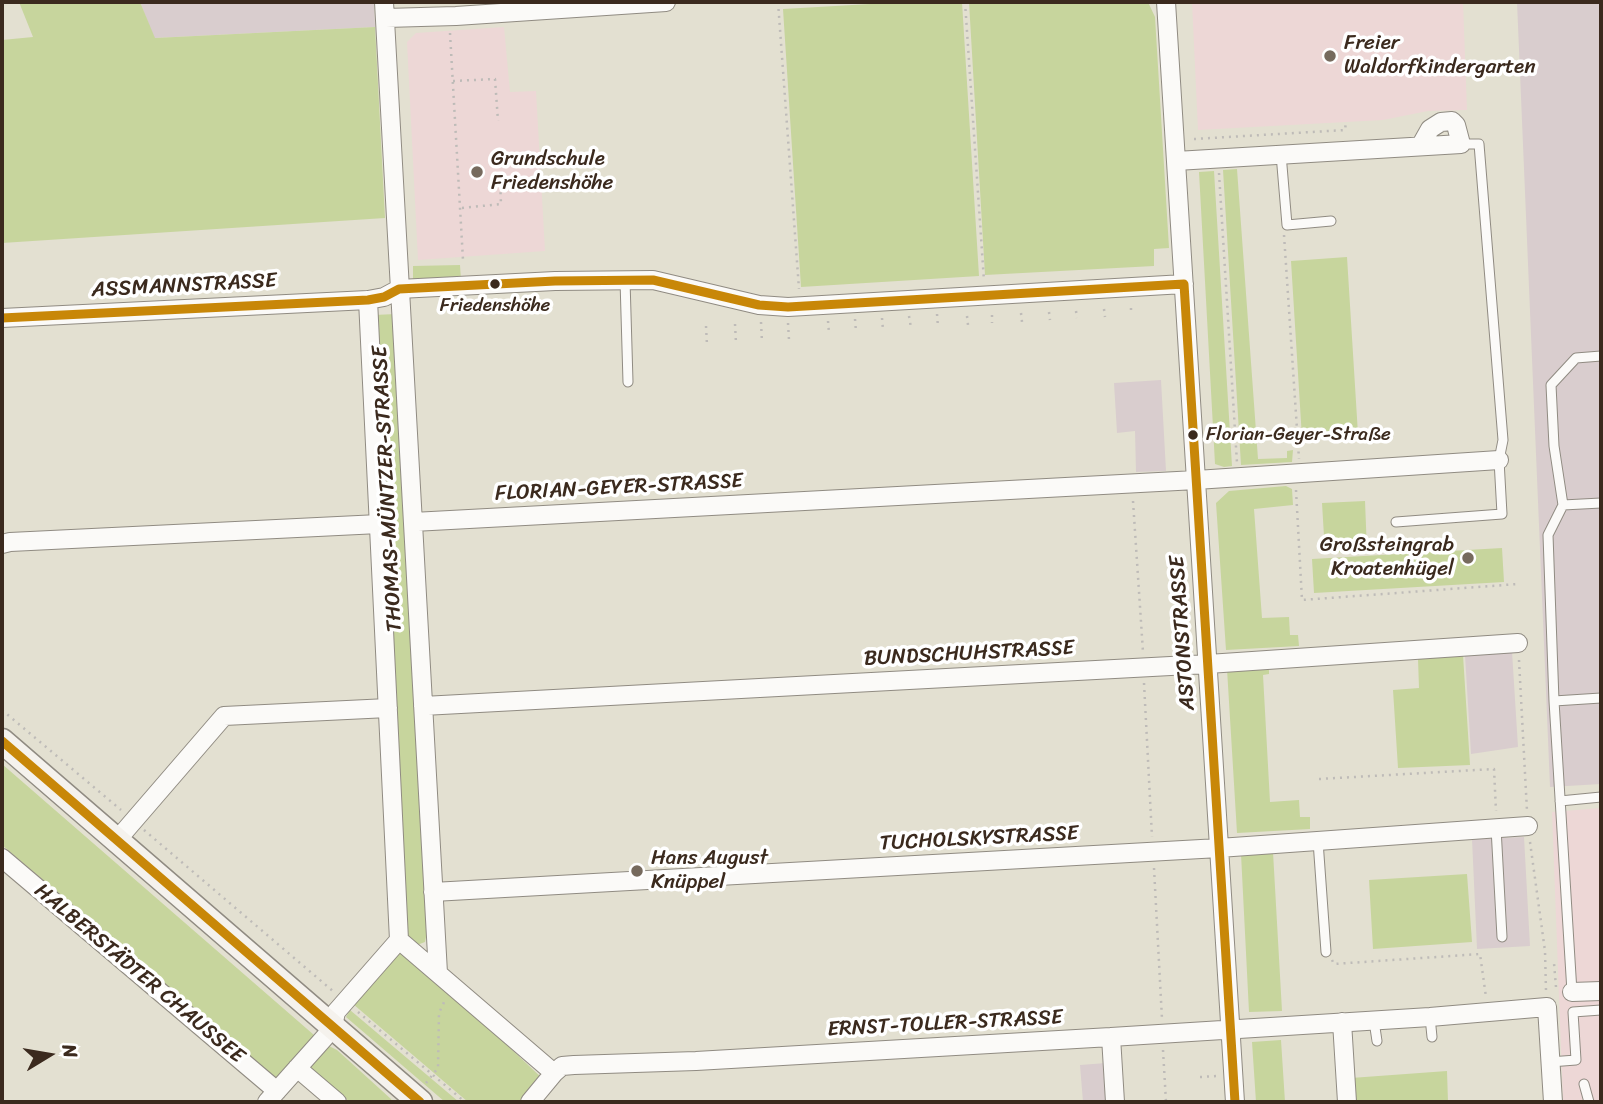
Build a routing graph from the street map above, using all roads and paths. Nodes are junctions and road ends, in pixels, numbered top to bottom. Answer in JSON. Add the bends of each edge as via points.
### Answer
{"nodes":[{"id":1,"x":666,"y":2,"type":"edge"},
{"id":2,"x":778,"y":2,"type":"edge"},
{"id":3,"x":965,"y":2,"type":"edge"},
{"id":4,"x":1166,"y":2,"type":"edge"},
{"id":5,"x":385,"y":10,"type":"edge"},
{"id":6,"x":450,"y":31,"type":"dead end"},
{"id":7,"x":453,"y":81,"type":"junction"},
{"id":8,"x":498,"y":121,"type":"dead end"},
{"id":9,"x":1346,"y":121,"type":"dead end"},
{"id":10,"x":1194,"y":139,"type":"dead end"},
{"id":11,"x":1461,"y":144,"type":"junction"},
{"id":12,"x":1421,"y":145,"type":"junction"},
{"id":13,"x":1281,"y":155,"type":"junction"},
{"id":14,"x":1218,"y":158,"type":"junction"},
{"id":15,"x":1176,"y":161,"type":"junction"},
{"id":16,"x":500,"y":180,"type":"dead end"},
{"id":17,"x":461,"y":208,"type":"junction"},
{"id":18,"x":1331,"y":221,"type":"dead end"},
{"id":19,"x":1287,"y":225,"type":"junction"},
{"id":20,"x":463,"y":260,"type":"dead end"},
{"id":21,"x":625,"y":280,"type":"junction"},
{"id":22,"x":1184,"y":284,"type":"junction"},
{"id":23,"x":399,"y":289,"type":"junction"},
{"id":24,"x":985,"y":296,"type":"junction"},
{"id":25,"x":368,"y":300,"type":"junction"},
{"id":26,"x":801,"y":307,"type":"junction"},
{"id":27,"x":1131,"y":308,"type":"dead end"},
{"id":28,"x":1104,"y":309,"type":"dead end"},
{"id":29,"x":936,"y":311,"type":"dead end"},
{"id":30,"x":1076,"y":311,"type":"dead end"},
{"id":31,"x":1049,"y":312,"type":"dead end"},
{"id":32,"x":909,"y":313,"type":"dead end"},
{"id":33,"x":1021,"y":313,"type":"dead end"},
{"id":34,"x":882,"y":314,"type":"dead end"},
{"id":35,"x":992,"y":315,"type":"dead end"},
{"id":36,"x":1131,"y":315,"type":"dead end"},
{"id":37,"x":855,"y":316,"type":"dead end"},
{"id":38,"x":967,"y":316,"type":"dead end"},
{"id":39,"x":828,"y":317,"type":"dead end"},
{"id":40,"x":1105,"y":317,"type":"dead end"},
{"id":41,"x":2,"y":318,"type":"edge"},
{"id":42,"x":1077,"y":318,"type":"dead end"},
{"id":43,"x":788,"y":320,"type":"dead end"},
{"id":44,"x":1050,"y":320,"type":"dead end"},
{"id":45,"x":1022,"y":321,"type":"dead end"},
{"id":46,"x":761,"y":322,"type":"dead end"},
{"id":47,"x":992,"y":323,"type":"dead end"},
{"id":48,"x":735,"y":324,"type":"dead end"},
{"id":49,"x":968,"y":325,"type":"dead end"},
{"id":50,"x":706,"y":326,"type":"dead end"},
{"id":51,"x":938,"y":327,"type":"dead end"},
{"id":52,"x":911,"y":328,"type":"dead end"},
{"id":53,"x":883,"y":330,"type":"dead end"},
{"id":54,"x":856,"y":332,"type":"dead end"},
{"id":55,"x":828,"y":333,"type":"dead end"},
{"id":56,"x":789,"y":340,"type":"dead end"},
{"id":57,"x":762,"y":342,"type":"dead end"},
{"id":58,"x":736,"y":343,"type":"dead end"},
{"id":59,"x":707,"y":345,"type":"dead end"},
{"id":60,"x":1601,"y":356,"type":"edge"},
{"id":61,"x":628,"y":382,"type":"dead end"},
{"id":62,"x":1499,"y":460,"type":"junction"},
{"id":63,"x":1298,"y":473,"type":"junction"},
{"id":64,"x":1238,"y":477,"type":"junction"},
{"id":65,"x":1196,"y":480,"type":"junction"},
{"id":66,"x":1601,"y":503,"type":"edge"},
{"id":67,"x":1563,"y":505,"type":"junction"},
{"id":68,"x":1134,"y":509,"type":"dead end"},
{"id":69,"x":412,"y":522,"type":"junction"},
{"id":70,"x":1396,"y":522,"type":"dead end"},
{"id":71,"x":379,"y":524,"type":"junction"},
{"id":72,"x":2,"y":544,"type":"edge"},
{"id":73,"x":1518,"y":584,"type":"dead end"},
{"id":74,"x":1518,"y":643,"type":"dead end"},
{"id":75,"x":1142,"y":645,"type":"dead end"},
{"id":76,"x":1208,"y":664,"type":"junction"},
{"id":77,"x":1144,"y":689,"type":"dead end"},
{"id":78,"x":1601,"y":698,"type":"edge"},
{"id":79,"x":1554,"y":701,"type":"junction"},
{"id":80,"x":423,"y":706,"type":"junction"},
{"id":81,"x":388,"y":708,"type":"junction"},
{"id":82,"x":2,"y":710,"type":"edge"},
{"id":83,"x":2,"y":741,"type":"edge"},
{"id":84,"x":1319,"y":779,"type":"dead end"},
{"id":85,"x":1601,"y":797,"type":"edge"},
{"id":86,"x":1560,"y":801,"type":"junction"},
{"id":87,"x":133,"y":821,"type":"junction"},
{"id":88,"x":1528,"y":826,"type":"dead end"},
{"id":89,"x":1152,"y":827,"type":"dead end"},
{"id":90,"x":1496,"y":828,"type":"junction"},
{"id":91,"x":117,"y":839,"type":"junction"},
{"id":92,"x":1318,"y":841,"type":"junction"},
{"id":93,"x":1219,"y":848,"type":"junction"},
{"id":94,"x":2,"y":858,"type":"edge"},
{"id":95,"x":1154,"y":871,"type":"dead end"},
{"id":96,"x":433,"y":892,"type":"junction"},
{"id":97,"x":1502,"y":937,"type":"dead end"},
{"id":98,"x":399,"y":940,"type":"junction"},
{"id":99,"x":1326,"y":952,"type":"joint"},
{"id":100,"x":443,"y":978,"type":"junction"},
{"id":101,"x":1601,"y":990,"type":"edge"},
{"id":102,"x":1572,"y":992,"type":"joint"},
{"id":103,"x":345,"y":1001,"type":"junction"},
{"id":104,"x":1601,"y":1010,"type":"edge"},
{"id":105,"x":1161,"y":1012,"type":"dead end"},
{"id":106,"x":1488,"y":1012,"type":"junction"},
{"id":107,"x":1430,"y":1017,"type":"junction"},
{"id":108,"x":1374,"y":1021,"type":"junction"},
{"id":109,"x":1342,"y":1022,"type":"junction"},
{"id":110,"x":332,"y":1026,"type":"junction"},
{"id":111,"x":1230,"y":1029,"type":"junction"},
{"id":112,"x":1111,"y":1037,"type":"junction"},
{"id":113,"x":1432,"y":1037,"type":"dead end"},
{"id":114,"x":1377,"y":1041,"type":"dead end"},
{"id":115,"x":1164,"y":1062,"type":"dead end"},
{"id":116,"x":1550,"y":1062,"type":"junction"},
{"id":117,"x":297,"y":1068,"type":"junction"},
{"id":118,"x":554,"y":1073,"type":"junction"},
{"id":119,"x":433,"y":1076,"type":"junction"},
{"id":120,"x":1221,"y":1076,"type":"dead end"},
{"id":121,"x":1200,"y":1077,"type":"dead end"},
{"id":122,"x":1584,"y":1084,"type":"dead end"},
{"id":123,"x":272,"y":1097,"type":"edge"},
{"id":124,"x":337,"y":1102,"type":"edge"},
{"id":125,"x":420,"y":1102,"type":"edge"},
{"id":126,"x":465,"y":1102,"type":"edge"},
{"id":127,"x":530,"y":1102,"type":"edge"},
{"id":128,"x":1115,"y":1102,"type":"edge"},
{"id":129,"x":1166,"y":1102,"type":"edge"},
{"id":130,"x":1235,"y":1102,"type":"edge"},
{"id":131,"x":1347,"y":1102,"type":"edge"},
{"id":132,"x":1553,"y":1102,"type":"edge"},
{"id":133,"x":1589,"y":1102,"type":"edge"}],
"edges":[{"from":1,"to":5,"type":"street","via":[[456,16]]},
{"from":2,"to":26,"type":"path"},
{"from":3,"to":24,"type":"path"},
{"from":4,"to":15,"type":"street","name":"ASTONSTRASSE"},
{"from":5,"to":23,"type":"street","name":"THOMAS-MÜNTZER-STRASSE"},
{"from":6,"to":7,"type":"path"},
{"from":7,"to":8,"type":"path","via":[[495,79]]},
{"from":7,"to":17,"type":"path"},
{"from":9,"to":10,"type":"path","via":[[1345,130]]},
{"from":11,"to":12,"type":"street"},
{"from":11,"to":12,"type":"street","via":[[1456,125],[1446,120],[1430,129]]},
{"from":11,"to":62,"type":"lane","via":[[1479,144],[1503,440]]},
{"from":12,"to":13,"type":"street"},
{"from":13,"to":14,"type":"street"},
{"from":13,"to":19,"type":"lane"},
{"from":14,"to":15,"type":"street"},
{"from":14,"to":64,"type":"path"},
{"from":15,"to":22,"type":"street","name":"ASTONSTRASSE"},
{"from":16,"to":17,"type":"path","via":[[501,204]]},
{"from":17,"to":20,"type":"path"},
{"from":18,"to":19,"type":"lane"},
{"from":19,"to":63,"type":"path","via":[[1283,225]]},
{"from":21,"to":23,"type":"street","name":"ASSMANNSTRASSE"},
{"from":21,"to":26,"type":"street","name":"ASSMANNSTRASSE","via":[[671,282],[759,305]]},
{"from":21,"to":61,"type":"lane"},
{"from":22,"to":24,"type":"street","name":"ASSMANNSTRASSE"},
{"from":22,"to":65,"type":"street","name":"ASTONSTRASSE"},
{"from":23,"to":25,"type":"street","name":"ASSMANNSTRASSE"},
{"from":23,"to":69,"type":"street","name":"THOMAS-MÜNTZER-STRASSE"},
{"from":24,"to":26,"type":"street","name":"ASSMANNSTRASSE"},
{"from":25,"to":41,"type":"street","name":"ASSMANNSTRASSE"},
{"from":25,"to":71,"type":"street","name":"THOMAS-MÜNTZER-STRASSE"},
{"from":27,"to":36,"type":"path"},
{"from":28,"to":40,"type":"path"},
{"from":29,"to":51,"type":"path"},
{"from":30,"to":42,"type":"path"},
{"from":31,"to":44,"type":"path"},
{"from":32,"to":52,"type":"path"},
{"from":33,"to":45,"type":"path"},
{"from":34,"to":53,"type":"path"},
{"from":35,"to":47,"type":"path"},
{"from":37,"to":54,"type":"path"},
{"from":38,"to":49,"type":"path"},
{"from":39,"to":55,"type":"path"},
{"from":43,"to":56,"type":"path"},
{"from":46,"to":57,"type":"path"},
{"from":48,"to":58,"type":"path"},
{"from":50,"to":59,"type":"path"},
{"from":60,"to":67,"type":"lane","via":[[1576,358],[1551,385]]},
{"from":62,"to":63,"type":"street","name":"FLORIAN-GEYER-STRASSE"},
{"from":62,"to":70,"type":"lane","via":[[1502,514]]},
{"from":63,"to":64,"type":"street","name":"FLORIAN-GEYER-STRASSE"},
{"from":63,"to":73,"type":"path","via":[[1302,600]]},
{"from":64,"to":65,"type":"street","name":"FLORIAN-GEYER-STRASSE"},
{"from":65,"to":69,"type":"street","name":"FLORIAN-GEYER-STRASSE"},
{"from":65,"to":76,"type":"street","name":"ASTONSTRASSE"},
{"from":66,"to":67,"type":"lane"},
{"from":67,"to":79,"type":"lane","via":[[1548,535]]},
{"from":68,"to":75,"type":"path"},
{"from":69,"to":80,"type":"street","name":"THOMAS-MÜNTZER-STRASSE"},
{"from":71,"to":72,"type":"street"},
{"from":71,"to":81,"type":"street","name":"THOMAS-MÜNTZER-STRASSE"},
{"from":74,"to":76,"type":"street","name":"BUNDSCHUHSTRASSE"},
{"from":76,"to":80,"type":"street","name":"BUNDSCHUHSTRASSE"},
{"from":76,"to":93,"type":"street","name":"ASTONSTRASSE"},
{"from":77,"to":89,"type":"path"},
{"from":78,"to":79,"type":"lane"},
{"from":79,"to":86,"type":"lane"},
{"from":80,"to":96,"type":"street","name":"THOMAS-MÜNTZER-STRASSE"},
{"from":81,"to":87,"type":"street","via":[[224,716]]},
{"from":81,"to":98,"type":"street","name":"THOMAS-MÜNTZER-STRASSE"},
{"from":82,"to":87,"type":"path"},
{"from":83,"to":91,"type":"main road"},
{"from":84,"to":90,"type":"path","via":[[1494,769]]},
{"from":85,"to":86,"type":"lane"},
{"from":86,"to":102,"type":"lane"},
{"from":87,"to":91,"type":"street"},
{"from":87,"to":103,"type":"path"},
{"from":88,"to":90,"type":"street","name":"TUCHOLSKYSTRASSE"},
{"from":90,"to":92,"type":"street","name":"TUCHOLSKYSTRASSE"},
{"from":90,"to":97,"type":"lane"},
{"from":91,"to":110,"type":"main road"},
{"from":92,"to":93,"type":"street","name":"TUCHOLSKYSTRASSE"},
{"from":92,"to":99,"type":"lane"},
{"from":93,"to":96,"type":"street","name":"TUCHOLSKYSTRASSE"},
{"from":93,"to":111,"type":"street","name":"ASTONSTRASSE"},
{"from":94,"to":123,"type":"street","name":"HALBERSTÄDTER CHAUSSEE"},
{"from":95,"to":105,"type":"path"},
{"from":96,"to":100,"type":"street","name":"THOMAS-MÜNTZER-STRASSE"},
{"from":98,"to":100,"type":"street"},
{"from":98,"to":103,"type":"street"},
{"from":99,"to":106,"type":"path","via":[[1334,964],[1480,954]]},
{"from":100,"to":118,"type":"street"},
{"from":100,"to":119,"type":"path","via":[[438,1068]]},
{"from":101,"to":102,"type":"street"},
{"from":103,"to":110,"type":"street"},
{"from":103,"to":119,"type":"path"},
{"from":104,"to":116,"type":"lane","via":[[1573,1012],[1576,1060]]},
{"from":106,"to":107,"type":"street","name":"ERNST-TOLLER-STRASSE"},
{"from":106,"to":116,"type":"street","name":"ERNST-TOLLER-STRASSE","via":[[1547,1007]]},
{"from":107,"to":108,"type":"street","name":"ERNST-TOLLER-STRASSE"},
{"from":107,"to":113,"type":"lane"},
{"from":108,"to":109,"type":"street","name":"ERNST-TOLLER-STRASSE"},
{"from":108,"to":114,"type":"lane"},
{"from":109,"to":111,"type":"street","name":"ERNST-TOLLER-STRASSE"},
{"from":109,"to":131,"type":"street"},
{"from":110,"to":117,"type":"street"},
{"from":110,"to":125,"type":"main road"},
{"from":111,"to":112,"type":"street","name":"ERNST-TOLLER-STRASSE"},
{"from":111,"to":130,"type":"street","name":"ASTONSTRASSE"},
{"from":112,"to":118,"type":"street","name":"ERNST-TOLLER-STRASSE","via":[[574,1065],[562,1066]]},
{"from":112,"to":128,"type":"street"},
{"from":115,"to":129,"type":"path"},
{"from":116,"to":132,"type":"street","name":"ERNST-TOLLER-STRASSE"},
{"from":117,"to":123,"type":"street"},
{"from":117,"to":124,"type":"street"},
{"from":118,"to":127,"type":"street"},
{"from":119,"to":126,"type":"path"},
{"from":120,"to":121,"type":"path"},
{"from":122,"to":133,"type":"lane"}]}
